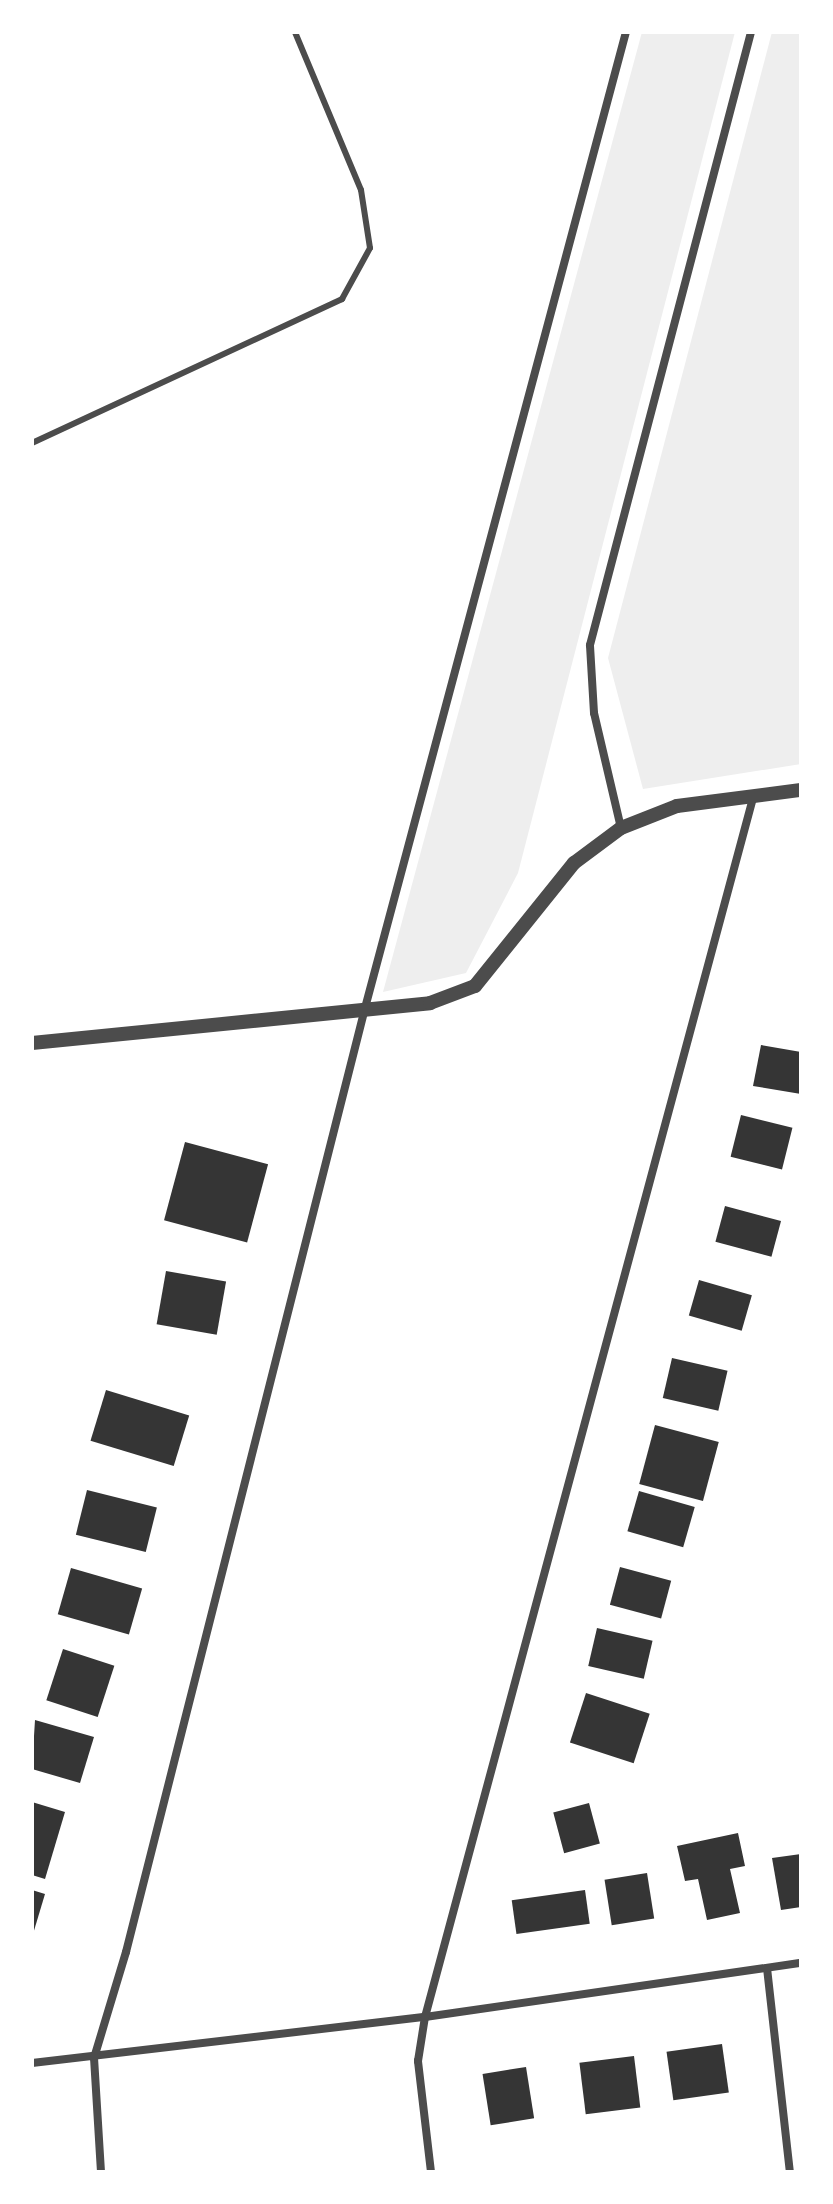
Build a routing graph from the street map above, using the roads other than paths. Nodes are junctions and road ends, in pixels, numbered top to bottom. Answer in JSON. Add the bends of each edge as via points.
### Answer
{"nodes":[{"id":1,"x":295,"y":32,"type":"edge"},
{"id":2,"x":626,"y":32,"type":"edge"},
{"id":3,"x":751,"y":32,"type":"edge"},
{"id":4,"x":32,"y":443,"type":"edge"},
{"id":5,"x":801,"y":790,"type":"edge"},
{"id":6,"x":754,"y":794,"type":"junction"},
{"id":7,"x":621,"y":828,"type":"junction"},
{"id":8,"x":365,"y":1008,"type":"junction"},
{"id":9,"x":32,"y":1043,"type":"edge"},
{"id":10,"x":801,"y":1963,"type":"edge"},
{"id":11,"x":767,"y":1968,"type":"junction"},
{"id":12,"x":425,"y":2017,"type":"junction"},
{"id":13,"x":94,"y":2058,"type":"junction"},
{"id":14,"x":32,"y":2063,"type":"edge"},
{"id":15,"x":101,"y":2172,"type":"edge"},
{"id":16,"x":431,"y":2172,"type":"edge"},
{"id":17,"x":790,"y":2172,"type":"edge"}],
"edges":[{"from":1,"to":4,"type":"lane","via":[[361,190],[370,248],[342,299]]},
{"from":2,"to":8,"type":"street"},
{"from":3,"to":7,"type":"street","via":[[590,645],[594,713]]},
{"from":5,"to":6,"type":"street"},
{"from":6,"to":7,"type":"street","via":[[677,806]]},
{"from":6,"to":12,"type":"street"},
{"from":7,"to":8,"type":"street","via":[[574,863],[475,986],[430,1003]]},
{"from":8,"to":9,"type":"street"},
{"from":8,"to":13,"type":"street","via":[[130,1937]]},
{"from":10,"to":11,"type":"street"},
{"from":11,"to":12,"type":"street"},
{"from":11,"to":17,"type":"street"},
{"from":12,"to":13,"type":"street"},
{"from":12,"to":16,"type":"street","via":[[418,2061]]},
{"from":13,"to":14,"type":"street"},
{"from":13,"to":15,"type":"street"}]}
